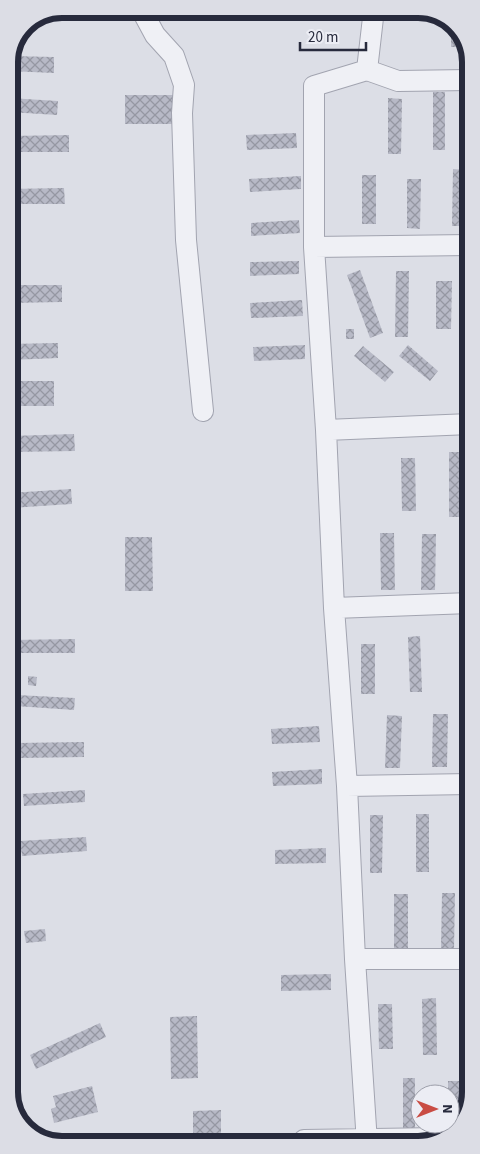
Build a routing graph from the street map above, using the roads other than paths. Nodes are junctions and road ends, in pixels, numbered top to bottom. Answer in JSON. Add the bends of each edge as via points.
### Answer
{"nodes":[{"id":1,"x":146,"y":18,"type":"edge"},
{"id":2,"x":373,"y":18,"type":"edge"},
{"id":3,"x":367,"y":70,"type":"junction"},
{"id":4,"x":462,"y":80,"type":"edge"},
{"id":5,"x":462,"y":245,"type":"edge"},
{"id":6,"x":314,"y":248,"type":"junction"},
{"id":7,"x":203,"y":411,"type":"dead end"},
{"id":8,"x":462,"y":424,"type":"edge"},
{"id":9,"x":326,"y":430,"type":"junction"},
{"id":10,"x":462,"y":603,"type":"edge"},
{"id":11,"x":334,"y":608,"type":"junction"},
{"id":12,"x":462,"y":784,"type":"edge"},
{"id":13,"x":347,"y":786,"type":"junction"},
{"id":14,"x":355,"y":959,"type":"junction"},
{"id":15,"x":462,"y":959,"type":"edge"},
{"id":16,"x":367,"y":1136,"type":"edge"}],
"edges":[{"from":1,"to":7,"type":"street","via":[[155,35],[174,56],[184,85],[186,240]]},
{"from":2,"to":3,"type":"street"},
{"from":3,"to":4,"type":"street","via":[[398,81]]},
{"from":3,"to":6,"type":"street","via":[[314,86]]},
{"from":5,"to":6,"type":"street"},
{"from":6,"to":9,"type":"street"},
{"from":8,"to":9,"type":"street"},
{"from":9,"to":11,"type":"street"},
{"from":10,"to":11,"type":"street"},
{"from":11,"to":13,"type":"street"},
{"from":12,"to":13,"type":"street"},
{"from":13,"to":14,"type":"street"},
{"from":14,"to":15,"type":"street"},
{"from":14,"to":16,"type":"street"}]}
